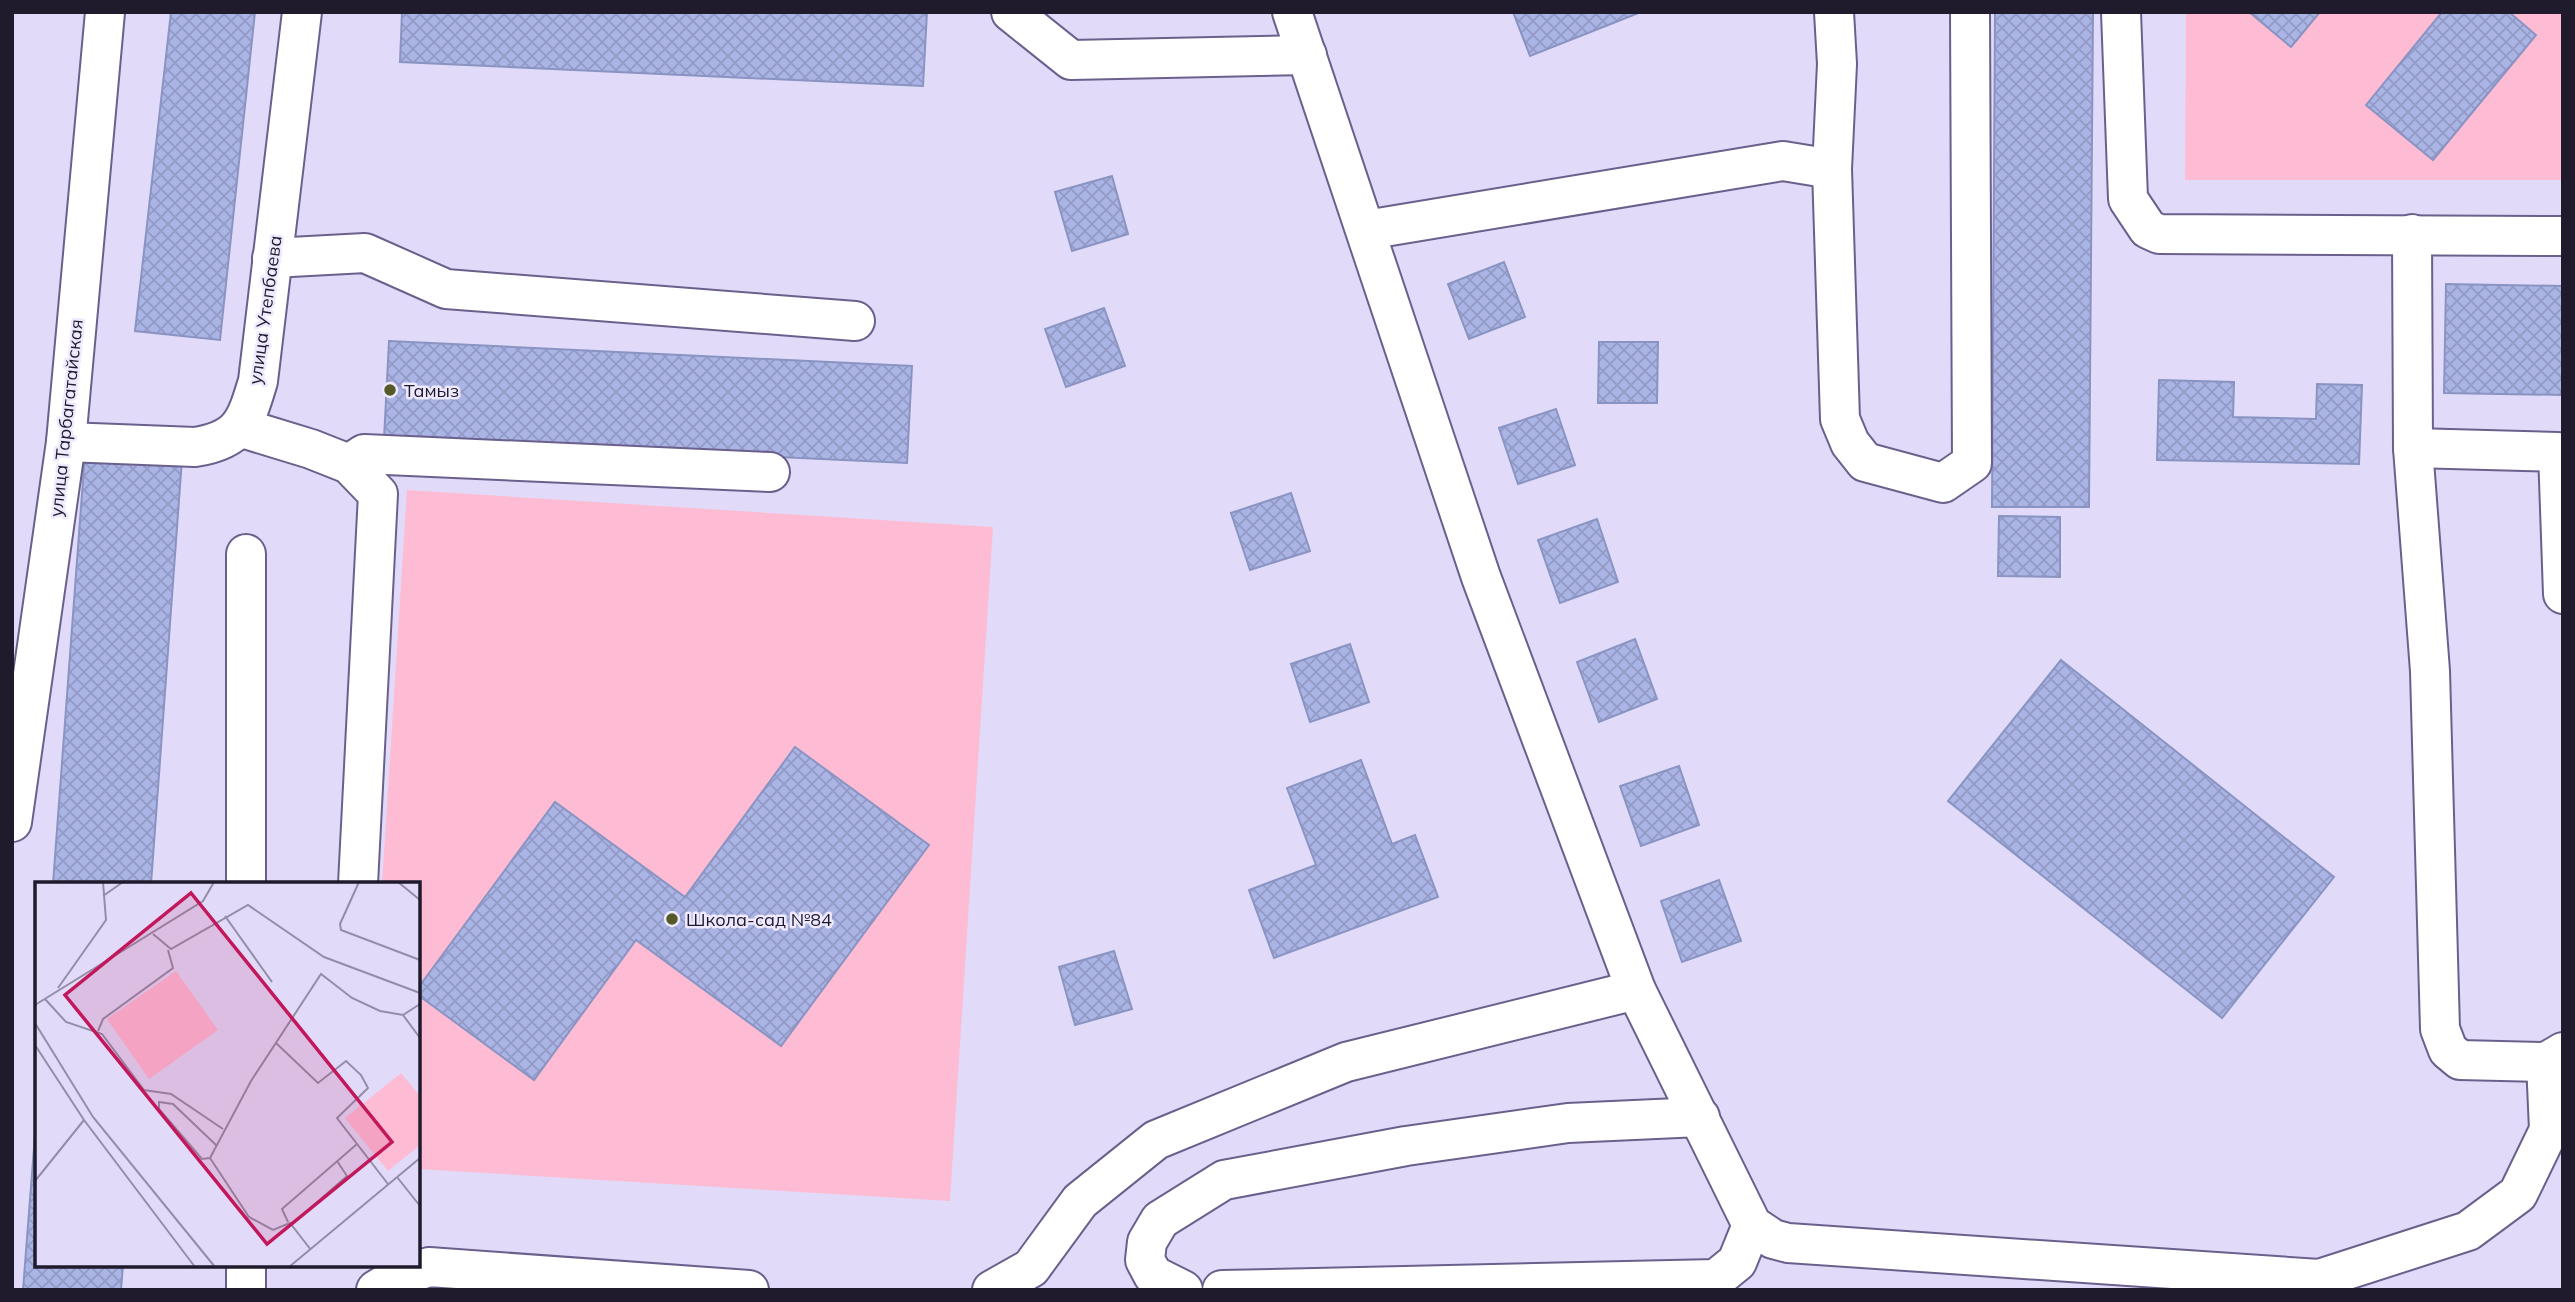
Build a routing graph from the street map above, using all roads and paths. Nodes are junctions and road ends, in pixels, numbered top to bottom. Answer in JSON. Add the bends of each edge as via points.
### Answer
{"nodes":[{"id":1,"x":105,"y":12,"type":"edge"},
{"id":2,"x":302,"y":12,"type":"edge"},
{"id":3,"x":1011,"y":12,"type":"edge"},
{"id":4,"x":1292,"y":12,"type":"edge"},
{"id":5,"x":1834,"y":12,"type":"edge"},
{"id":6,"x":1970,"y":12,"type":"edge"},
{"id":7,"x":2120,"y":12,"type":"edge"},
{"id":8,"x":1307,"y":55,"type":"junction"},
{"id":9,"x":1832,"y":169,"type":"junction"},
{"id":10,"x":1366,"y":230,"type":"junction"},
{"id":11,"x":2412,"y":234,"type":"junction"},
{"id":12,"x":2563,"y":236,"type":"edge"},
{"id":13,"x":272,"y":258,"type":"junction"},
{"id":14,"x":855,"y":321,"type":"dead end"},
{"id":15,"x":239,"y":427,"type":"junction"},
{"id":16,"x":66,"y":442,"type":"junction"},
{"id":17,"x":2413,"y":448,"type":"junction"},
{"id":18,"x":349,"y":464,"type":"junction"},
{"id":19,"x":769,"y":472,"type":"dead end"},
{"id":20,"x":246,"y":554,"type":"dead end"},
{"id":21,"x":2563,"y":594,"type":"edge"},
{"id":22,"x":12,"y":822,"type":"edge"},
{"id":23,"x":246,"y":882,"type":"edge"},
{"id":24,"x":358,"y":882,"type":"edge"},
{"id":25,"x":1636,"y":990,"type":"junction"},
{"id":26,"x":2554,"y":1057,"type":"edge"},
{"id":27,"x":1700,"y":1117,"type":"junction"},
{"id":28,"x":1752,"y":1225,"type":"junction"},
{"id":29,"x":246,"y":1267,"type":"edge"},
{"id":30,"x":385,"y":1278,"type":"edge"},
{"id":31,"x":1034,"y":1279,"type":"edge"},
{"id":32,"x":246,"y":1290,"type":"edge"},
{"id":33,"x":749,"y":1290,"type":"edge"},
{"id":34,"x":992,"y":1290,"type":"edge"},
{"id":35,"x":1183,"y":1290,"type":"edge"},
{"id":36,"x":1222,"y":1290,"type":"edge"}],
"edges":[{"from":1,"to":16,"type":"street","name":"улица Тарбагатайская"},
{"from":2,"to":13,"type":"street","name":"улица Утепбаева"},
{"from":3,"to":8,"type":"street","via":[[1071,60]]},
{"from":4,"to":8,"type":"street"},
{"from":5,"to":9,"type":"street","via":[[1837,64]]},
{"from":6,"to":9,"type":"street","via":[[1972,463],[1943,483],[1865,462],[1840,419]]},
{"from":7,"to":11,"type":"street","via":[[2128,199],[2148,229],[2160,234]]},
{"from":8,"to":10,"type":"street"},
{"from":9,"to":10,"type":"street","via":[[1783,162]]},
{"from":10,"to":25,"type":"street","via":[[1481,577]]},
{"from":11,"to":12,"type":"street"},
{"from":11,"to":17,"type":"street"},
{"from":13,"to":14,"type":"street","via":[[365,253],[446,289]]},
{"from":13,"to":15,"type":"street","name":"улица Утепбаева","via":[[258,381]]},
{"from":15,"to":16,"type":"street","via":[[228,439],[195,447]]},
{"from":15,"to":18,"type":"street"},
{"from":16,"to":22,"type":"street","name":"улица Тарбагатайская"},
{"from":17,"to":21,"type":"street","via":[[2558,452]]},
{"from":17,"to":26,"type":"street","via":[[2430,671],[2440,1029],[2448,1049],[2460,1060]]},
{"from":18,"to":19,"type":"street","via":[[364,454]]},
{"from":18,"to":24,"type":"street","via":[[378,494]]},
{"from":20,"to":23,"type":"street"},
{"from":25,"to":27,"type":"street"},
{"from":25,"to":31,"type":"street","via":[[1346,1062],[1156,1140],[1080,1201]]},
{"from":26,"to":28,"type":"street","via":[[2549,1130],[2518,1194],[2468,1231],[2319,1279],[1788,1243]]},
{"from":27,"to":28,"type":"street"},
{"from":27,"to":35,"type":"street","via":[[1568,1123],[1406,1146],[1224,1180],[1160,1220],[1147,1242],[1145,1260],[1153,1275]]},
{"from":28,"to":36,"type":"street","via":[[1737,1262],[1716,1279]]},
{"from":29,"to":32,"type":"street"},
{"from":30,"to":33,"type":"street","via":[[429,1267]]},
{"from":31,"to":34,"type":"street"}]}
